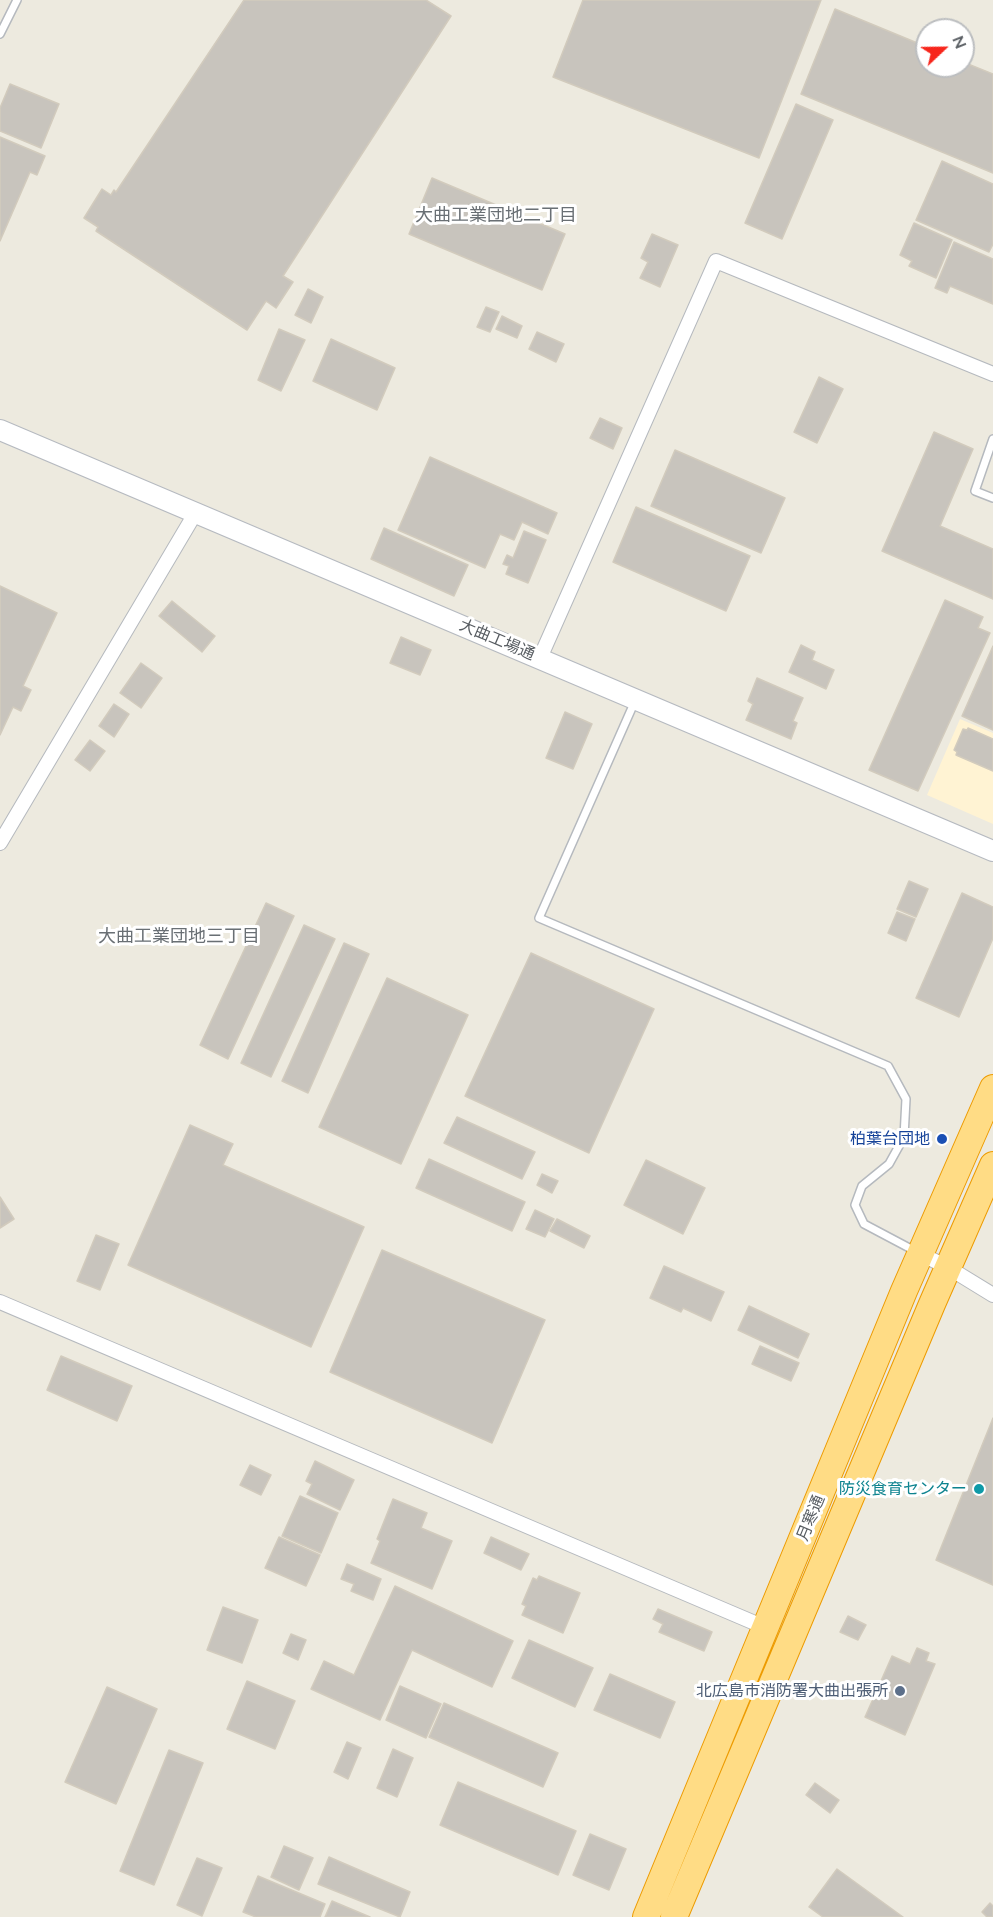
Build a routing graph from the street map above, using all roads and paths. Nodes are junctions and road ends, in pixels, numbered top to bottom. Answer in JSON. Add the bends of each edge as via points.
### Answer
{"nodes":[{"id":1,"x":16,"y":0,"type":"edge"},
{"id":2,"x":0,"y":34,"type":"edge"},
{"id":3,"x":993,"y":374,"type":"edge"},
{"id":4,"x":0,"y":430,"type":"edge"},
{"id":5,"x":993,"y":439,"type":"edge"},
{"id":6,"x":993,"y":498,"type":"edge"},
{"id":7,"x":196,"y":512,"type":"junction"},
{"id":8,"x":540,"y":658,"type":"junction"},
{"id":9,"x":636,"y":699,"type":"junction"},
{"id":10,"x":0,"y":843,"type":"edge"},
{"id":11,"x":993,"y":851,"type":"edge"},
{"id":12,"x":993,"y":1088,"type":"edge"},
{"id":13,"x":993,"y":1165,"type":"edge"},
{"id":14,"x":921,"y":1254,"type":"junction"},
{"id":15,"x":949,"y":1268,"type":"junction"},
{"id":16,"x":993,"y":1295,"type":"edge"},
{"id":17,"x":0,"y":1302,"type":"edge"},
{"id":18,"x":766,"y":1628,"type":"junction"},
{"id":19,"x":790,"y":1639,"type":"junction"},
{"id":20,"x":645,"y":1917,"type":"edge"},
{"id":21,"x":674,"y":1917,"type":"edge"}],
"edges":[{"from":1,"to":2,"type":"lane"},
{"from":3,"to":8,"type":"street","via":[[716,261]]},
{"from":4,"to":7,"type":"street","name":"大曲工場通"},
{"from":5,"to":6,"type":"lane","via":[[975,491]]},
{"from":7,"to":8,"type":"street","name":"大曲工場通"},
{"from":7,"to":10,"type":"street"},
{"from":8,"to":9,"type":"street","name":"大曲工場通"},
{"from":9,"to":11,"type":"street","name":"大曲工場通"},
{"from":9,"to":14,"type":"lane","via":[[539,918],[888,1066],[906,1099],[904,1137],[889,1164],[862,1186],[855,1206],[864,1224]]},
{"from":12,"to":14,"type":"highway","name":"月寒通"},
{"from":13,"to":15,"type":"highway","name":"月寒通"},
{"from":14,"to":15,"type":"street"},
{"from":14,"to":18,"type":"highway","name":"月寒通"},
{"from":15,"to":16,"type":"street"},
{"from":15,"to":19,"type":"highway","name":"月寒通"},
{"from":17,"to":18,"type":"street"},
{"from":18,"to":19,"type":"street"},
{"from":18,"to":20,"type":"highway","name":"月寒通"},
{"from":19,"to":21,"type":"highway","name":"月寒通"}]}
